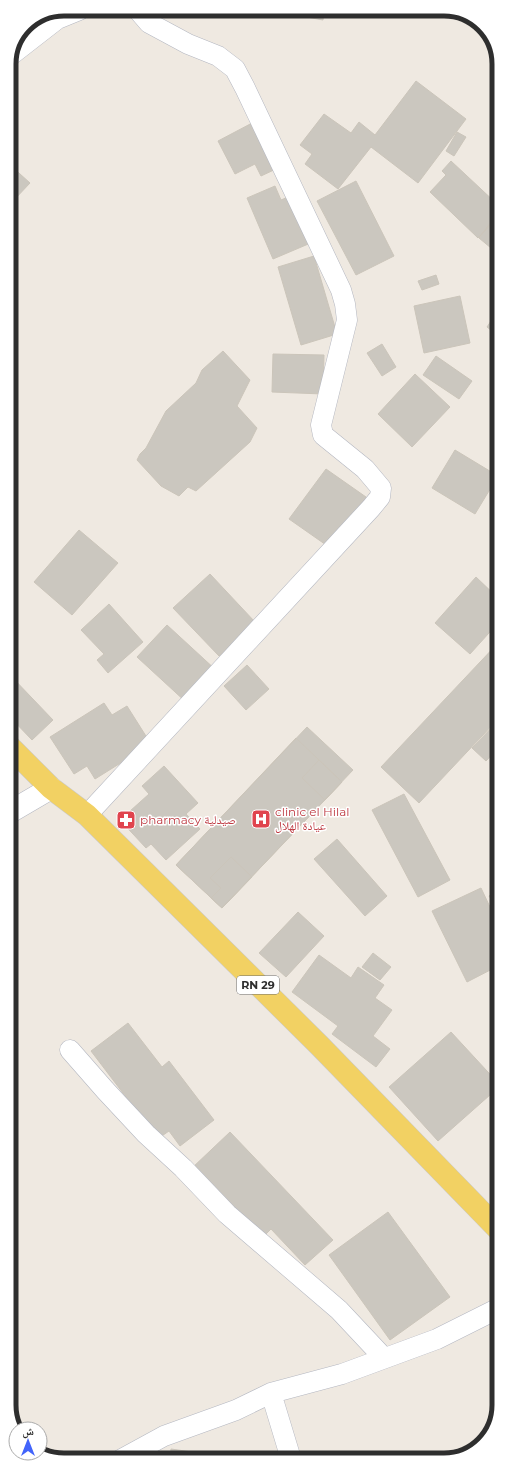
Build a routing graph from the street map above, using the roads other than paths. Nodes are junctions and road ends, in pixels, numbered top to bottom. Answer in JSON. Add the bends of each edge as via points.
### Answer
{"nodes":[{"id":1,"x":61,"y":16,"type":"edge"},
{"id":2,"x":143,"y":16,"type":"edge"},
{"id":3,"x":19,"y":47,"type":"edge"},
{"id":4,"x":16,"y":753,"type":"edge"},
{"id":5,"x":52,"y":788,"type":"junction"},
{"id":6,"x":16,"y":809,"type":"edge"},
{"id":7,"x":87,"y":815,"type":"junction"},
{"id":8,"x":70,"y":1050,"type":"dead end"},
{"id":9,"x":492,"y":1223,"type":"edge"},
{"id":10,"x":492,"y":1311,"type":"edge"},
{"id":11,"x":384,"y":1358,"type":"junction"},
{"id":12,"x":271,"y":1392,"type":"junction"},
{"id":13,"x":133,"y":1453,"type":"edge"},
{"id":14,"x":289,"y":1453,"type":"edge"}],
"edges":[{"from":1,"to":3,"type":"street"},
{"from":2,"to":7,"type":"street","via":[[149,23],[188,44],[218,56],[235,69],[245,88],[341,290],[345,304],[347,320],[321,425],[323,435],[365,469],[381,488],[380,498],[372,508]]},
{"from":4,"to":5,"type":"main road","name":"RN 29","number":"RN 29"},
{"from":5,"to":6,"type":"street"},
{"from":5,"to":7,"type":"main road","name":"RN 29","number":"RN 29"},
{"from":7,"to":9,"type":"main road","name":"RN 29","number":"RN 29","via":[[319,1045]]},
{"from":8,"to":11,"type":"street","via":[[146,1134],[227,1214],[339,1310]]},
{"from":10,"to":11,"type":"street","via":[[436,1339]]},
{"from":11,"to":12,"type":"street","via":[[342,1374]]},
{"from":12,"to":13,"type":"street","via":[[236,1410],[164,1436]]},
{"from":12,"to":14,"type":"street"}]}
